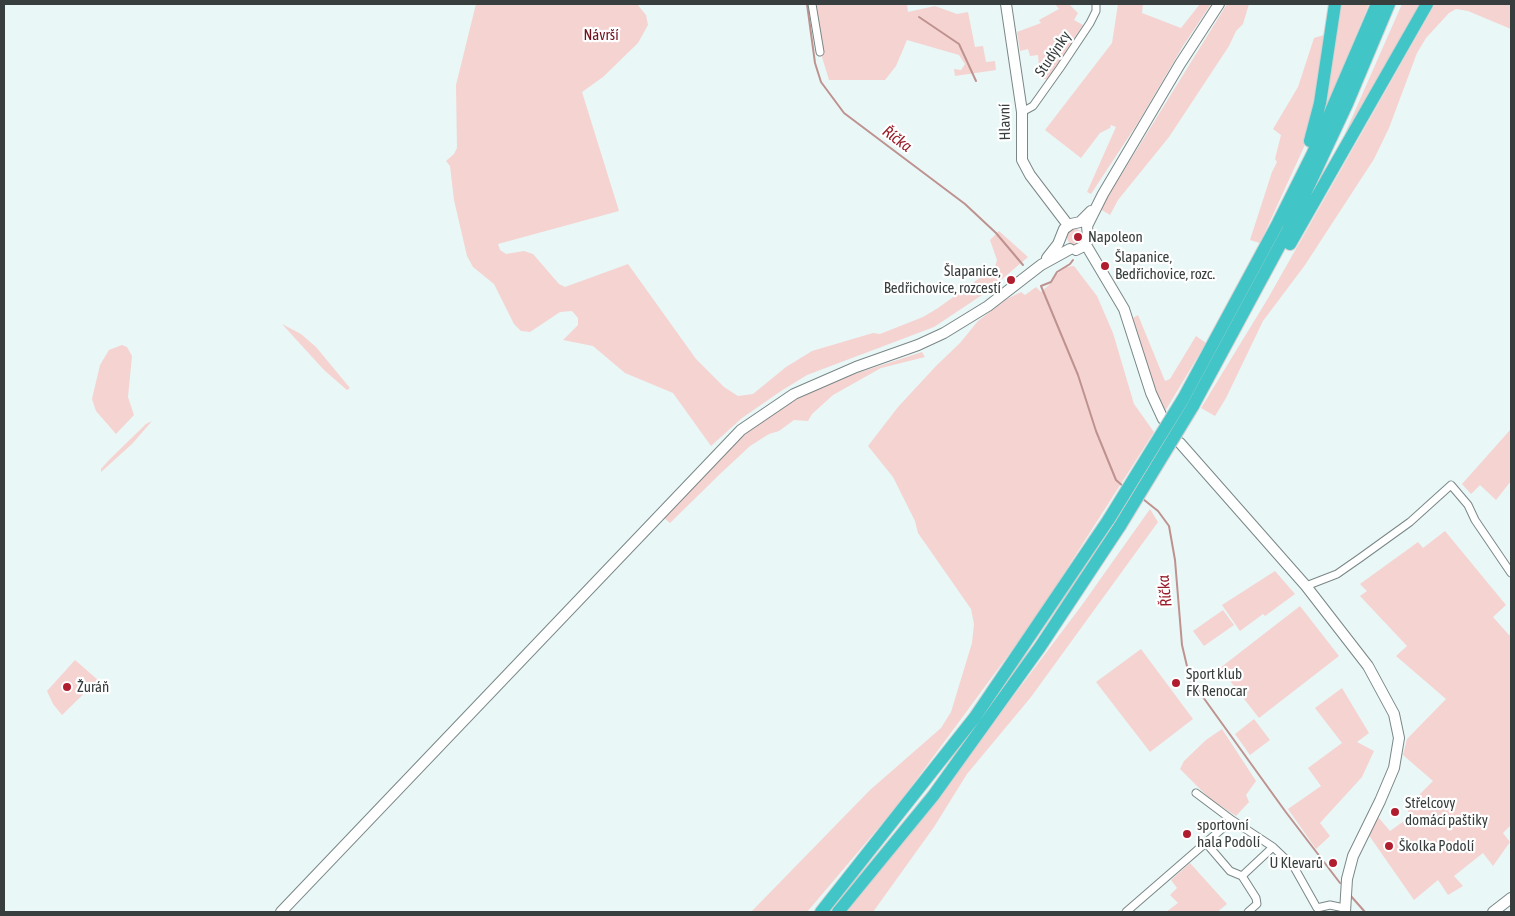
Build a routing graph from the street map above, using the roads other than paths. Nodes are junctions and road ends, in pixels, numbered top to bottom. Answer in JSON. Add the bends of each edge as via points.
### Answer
{"nodes":[{"id":1,"x":812,"y":4,"type":"edge"},
{"id":2,"x":1006,"y":4,"type":"edge"},
{"id":3,"x":1096,"y":4,"type":"edge"},
{"id":4,"x":1219,"y":4,"type":"edge"},
{"id":5,"x":1335,"y":4,"type":"edge"},
{"id":6,"x":1377,"y":4,"type":"edge"},
{"id":7,"x":1389,"y":4,"type":"edge"},
{"id":8,"x":1427,"y":4,"type":"edge"},
{"id":9,"x":820,"y":52,"type":"dead end"},
{"id":10,"x":1022,"y":112,"type":"junction"},
{"id":11,"x":1103,"y":194,"type":"junction"},
{"id":12,"x":1278,"y":223,"type":"junction"},
{"id":13,"x":1072,"y":225,"type":"junction"},
{"id":14,"x":1087,"y":230,"type":"junction"},
{"id":15,"x":1062,"y":239,"type":"junction"},
{"id":16,"x":1086,"y":245,"type":"junction"},
{"id":17,"x":1072,"y":250,"type":"junction"},
{"id":18,"x":1041,"y":265,"type":"junction"},
{"id":19,"x":1100,"y":271,"type":"junction"},
{"id":20,"x":1215,"y":368,"type":"junction"},
{"id":21,"x":1188,"y":403,"type":"junction"},
{"id":22,"x":1163,"y":419,"type":"dead end"},
{"id":23,"x":1180,"y":443,"type":"dead end"},
{"id":24,"x":1115,"y":522,"type":"junction"},
{"id":25,"x":1511,"y":573,"type":"edge"},
{"id":26,"x":1306,"y":586,"type":"junction"},
{"id":27,"x":1196,"y":793,"type":"dead end"},
{"id":28,"x":1232,"y":820,"type":"junction"},
{"id":29,"x":1206,"y":843,"type":"junction"},
{"id":30,"x":1273,"y":848,"type":"junction"},
{"id":31,"x":1242,"y":876,"type":"junction"},
{"id":32,"x":1511,"y":898,"type":"edge"},
{"id":33,"x":1344,"y":910,"type":"edge"},
{"id":34,"x":281,"y":912,"type":"edge"},
{"id":35,"x":821,"y":912,"type":"edge"},
{"id":36,"x":838,"y":912,"type":"edge"},
{"id":37,"x":1126,"y":912,"type":"edge"},
{"id":38,"x":1248,"y":912,"type":"edge"},
{"id":39,"x":1493,"y":912,"type":"edge"}],
"edges":[{"from":1,"to":9,"type":"street"},
{"from":2,"to":10,"type":"main road","name":"Hlavní"},
{"from":3,"to":10,"type":"street","name":"Studýnky","via":[[1090,23],[1034,106]]},
{"from":4,"to":11,"type":"main road"},
{"from":5,"to":12,"type":"highway","via":[[1313,134]]},
{"from":6,"to":12,"type":"highway","via":[[1319,139]]},
{"from":7,"to":20,"type":"highway","via":[[1322,161]]},
{"from":8,"to":20,"type":"highway"},
{"from":10,"to":13,"type":"main road","name":"Hlavní","via":[[1022,160],[1030,175]]},
{"from":11,"to":13,"type":"main road","via":[[1084,220]]},
{"from":11,"to":14,"type":"main road"},
{"from":12,"to":21,"type":"highway"},
{"from":13,"to":14,"type":"main road"},
{"from":13,"to":15,"type":"main road","via":[[1064,229]]},
{"from":14,"to":16,"type":"main road"},
{"from":15,"to":17,"type":"main road"},
{"from":15,"to":18,"type":"main road"},
{"from":16,"to":17,"type":"main road"},
{"from":16,"to":19,"type":"main road"},
{"from":17,"to":18,"type":"main road"},
{"from":17,"to":19,"type":"main road"},
{"from":18,"to":34,"type":"main road","via":[[988,306],[944,333],[794,394],[741,430]]},
{"from":19,"to":22,"type":"main road","via":[[1130,321],[1151,393]]},
{"from":20,"to":21,"type":"highway"},
{"from":21,"to":24,"type":"highway","bridge":true},
{"from":23,"to":26,"type":"main road"},
{"from":24,"to":35,"type":"highway","via":[[975,717]]},
{"from":24,"to":36,"type":"highway","via":[[1040,647],[933,796]]},
{"from":25,"to":26,"type":"street","via":[[1468,505],[1450,485],[1410,522],[1360,558],[1337,574]]},
{"from":26,"to":33,"type":"main road","via":[[1377,681],[1394,714],[1398,738],[1388,784],[1353,856]]},
{"from":27,"to":28,"type":"street"},
{"from":28,"to":29,"type":"street"},
{"from":28,"to":30,"type":"street"},
{"from":29,"to":31,"type":"street","via":[[1230,871]]},
{"from":29,"to":37,"type":"street"},
{"from":30,"to":31,"type":"street"},
{"from":30,"to":33,"type":"street","via":[[1294,867],[1317,908],[1330,905]]},
{"from":31,"to":38,"type":"street","via":[[1256,898],[1257,904]]},
{"from":32,"to":39,"type":"main road"}]}
